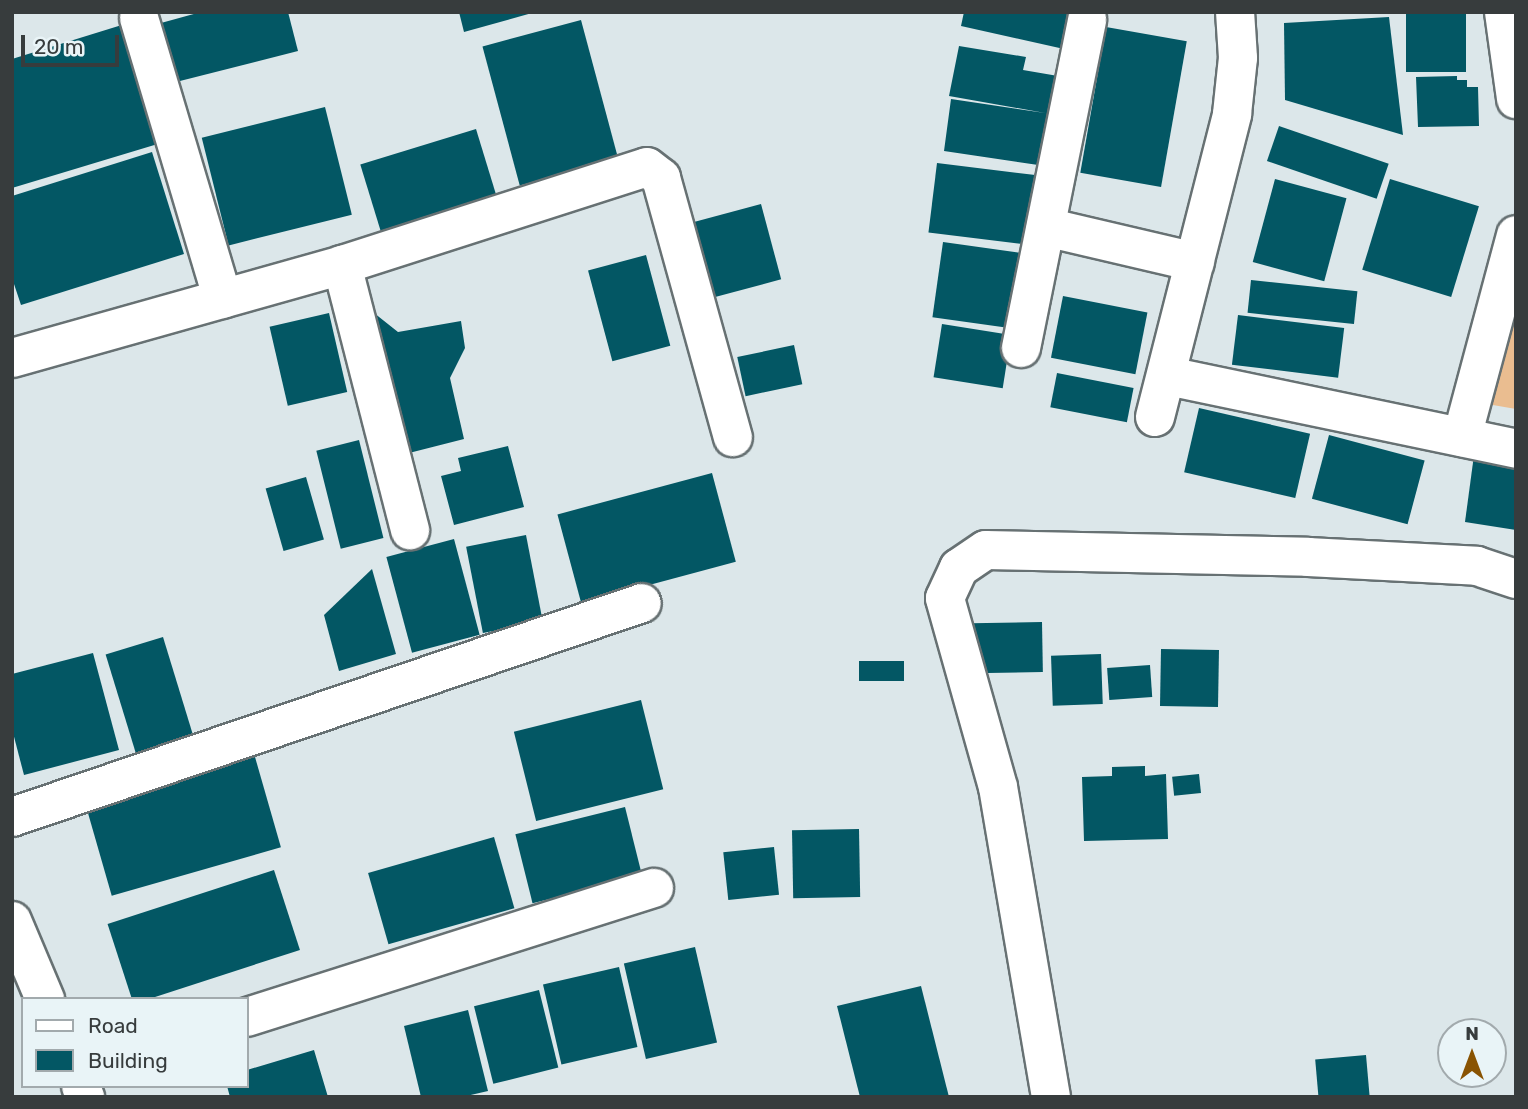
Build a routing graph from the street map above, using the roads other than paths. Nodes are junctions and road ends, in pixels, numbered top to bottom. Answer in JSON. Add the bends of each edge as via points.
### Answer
{"nodes":[{"id":1,"x":1235,"y":12,"type":"edge"},
{"id":2,"x":1504,"y":12,"type":"edge"},
{"id":3,"x":139,"y":18,"type":"dead end"},
{"id":4,"x":1087,"y":20,"type":"dead end"},
{"id":5,"x":1516,"y":99,"type":"edge"},
{"id":6,"x":1046,"y":227,"type":"junction"},
{"id":7,"x":1516,"y":235,"type":"edge"},
{"id":8,"x":1195,"y":262,"type":"junction"},
{"id":9,"x":342,"y":265,"type":"junction"},
{"id":10,"x":223,"y":299,"type":"junction"},
{"id":11,"x":1021,"y":348,"type":"dead end"},
{"id":12,"x":12,"y":358,"type":"edge"},
{"id":13,"x":1168,"y":376,"type":"junction"},
{"id":14,"x":1155,"y":417,"type":"dead end"},
{"id":15,"x":733,"y":437,"type":"dead end"},
{"id":16,"x":1462,"y":437,"type":"junction"},
{"id":17,"x":1516,"y":449,"type":"edge"},
{"id":18,"x":410,"y":530,"type":"dead end"},
{"id":19,"x":1516,"y":579,"type":"edge"},
{"id":20,"x":642,"y":603,"type":"dead end"},
{"id":21,"x":12,"y":817,"type":"edge"},
{"id":22,"x":653,"y":888,"type":"dead end"},
{"id":23,"x":12,"y":921,"type":"edge"},
{"id":24,"x":44,"y":997,"type":"edge"},
{"id":25,"x":248,"y":1017,"type":"edge"},
{"id":26,"x":1051,"y":1097,"type":"edge"}],
"edges":[{"from":1,"to":8,"type":"street","via":[[1238,58],[1232,114]]},
{"from":2,"to":5,"type":"street"},
{"from":3,"to":10,"type":"street"},
{"from":4,"to":6,"type":"street"},
{"from":6,"to":8,"type":"street"},
{"from":6,"to":11,"type":"street"},
{"from":7,"to":16,"type":"street"},
{"from":8,"to":13,"type":"street"},
{"from":9,"to":10,"type":"street"},
{"from":9,"to":15,"type":"street","via":[[652,168],[661,178]]},
{"from":9,"to":18,"type":"street"},
{"from":10,"to":12,"type":"street"},
{"from":13,"to":14,"type":"street"},
{"from":13,"to":16,"type":"street"},
{"from":16,"to":17,"type":"street"},
{"from":19,"to":26,"type":"street","via":[[1477,566],[1000,550],[986,550],[958,568],[945,598],[998,787]]},
{"from":20,"to":21,"type":"street"},
{"from":22,"to":25,"type":"street"},
{"from":23,"to":24,"type":"street"}]}
